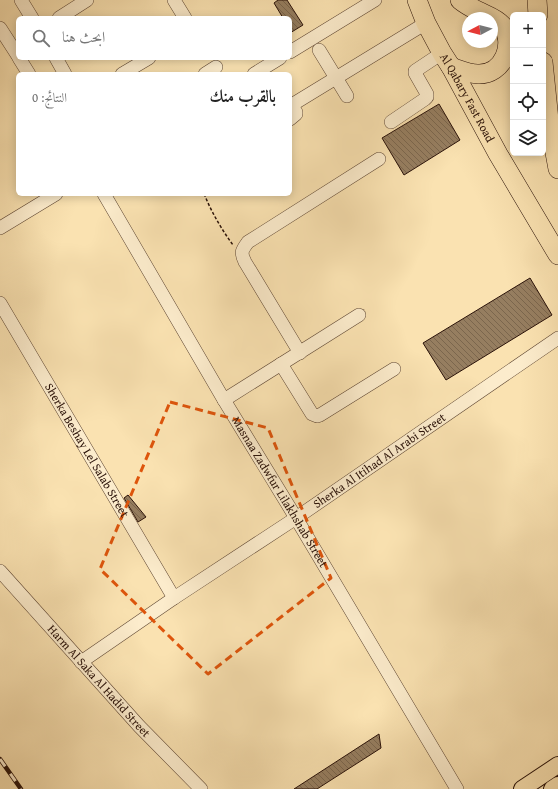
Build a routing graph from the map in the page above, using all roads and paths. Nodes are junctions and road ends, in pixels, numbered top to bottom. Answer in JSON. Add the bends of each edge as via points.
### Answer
{"nodes":[{"id":1,"x":21,"y":0,"type":"edge"},
{"id":2,"x":87,"y":0,"type":"edge"},
{"id":3,"x":174,"y":0,"type":"edge"},
{"id":4,"x":375,"y":0,"type":"edge"},
{"id":5,"x":417,"y":0,"type":"edge"},
{"id":6,"x":460,"y":0,"type":"edge"},
{"id":7,"x":537,"y":0,"type":"edge"},
{"id":8,"x":538,"y":12,"type":"edge"},
{"id":9,"x":31,"y":16,"type":"edge"},
{"id":10,"x":62,"y":16,"type":"edge"},
{"id":11,"x":184,"y":16,"type":"edge"},
{"id":12,"x":426,"y":23,"type":"junction"},
{"id":13,"x":0,"y":28,"type":"edge"},
{"id":14,"x":319,"y":50,"type":"dead end"},
{"id":15,"x":292,"y":51,"type":"edge"},
{"id":16,"x":16,"y":52,"type":"edge"},
{"id":17,"x":21,"y":60,"type":"edge"},
{"id":18,"x":57,"y":60,"type":"edge"},
{"id":19,"x":146,"y":60,"type":"edge"},
{"id":20,"x":277,"y":60,"type":"edge"},
{"id":21,"x":447,"y":60,"type":"junction"},
{"id":22,"x":216,"y":67,"type":"dead end"},
{"id":23,"x":29,"y":72,"type":"edge"},
{"id":24,"x":64,"y":72,"type":"edge"},
{"id":25,"x":125,"y":72,"type":"edge"},
{"id":26,"x":208,"y":72,"type":"edge"},
{"id":27,"x":257,"y":72,"type":"edge"},
{"id":28,"x":336,"y":78,"type":"junction"},
{"id":29,"x":545,"y":84,"type":"edge"},
{"id":30,"x":347,"y":96,"type":"dead end"},
{"id":31,"x":292,"y":104,"type":"edge"},
{"id":32,"x":292,"y":107,"type":"edge"},
{"id":33,"x":292,"y":117,"type":"edge"},
{"id":34,"x":391,"y":122,"type":"dead end"},
{"id":35,"x":379,"y":159,"type":"dead end"},
{"id":36,"x":558,"y":169,"type":"edge"},
{"id":37,"x":53,"y":196,"type":"edge"},
{"id":38,"x":105,"y":196,"type":"edge"},
{"id":39,"x":205,"y":196,"type":"edge"},
{"id":40,"x":0,"y":228,"type":"edge"},
{"id":41,"x":242,"y":255,"type":"junction"},
{"id":42,"x":558,"y":255,"type":"edge"},
{"id":43,"x":0,"y":303,"type":"edge"},
{"id":44,"x":359,"y":315,"type":"dead end"},
{"id":45,"x":558,"y":338,"type":"edge"},
{"id":46,"x":300,"y":352,"type":"junction"},
{"id":47,"x":281,"y":364,"type":"junction"},
{"id":48,"x":394,"y":369,"type":"dead end"},
{"id":49,"x":224,"y":400,"type":"junction"},
{"id":50,"x":296,"y":518,"type":"junction"},
{"id":51,"x":0,"y":571,"type":"edge"},
{"id":52,"x":174,"y":598,"type":"junction"},
{"id":53,"x":81,"y":662,"type":"junction"},
{"id":54,"x":558,"y":765,"type":"edge"},
{"id":55,"x":558,"y":785,"type":"edge"},
{"id":56,"x":201,"y":789,"type":"edge"},
{"id":57,"x":457,"y":789,"type":"edge"},
{"id":58,"x":522,"y":789,"type":"edge"},
{"id":59,"x":552,"y":789,"type":"edge"}],
"edges":[{"from":1,"to":9,"type":"street"},
{"from":2,"to":10,"type":"street"},
{"from":3,"to":11,"type":"street"},
{"from":4,"to":15,"type":"street"},
{"from":5,"to":12,"type":"highway","name":"Al Qabary Fast Road"},
{"from":6,"to":21,"type":"highway","via":[[494,18],[501,25],[506,33],[507,52],[497,68],[479,74],[469,73]]},
{"from":7,"to":8,"type":"highway"},
{"from":12,"to":21,"type":"highway","name":"Al Qabary Fast Road"},
{"from":12,"to":28,"type":"street"},
{"from":13,"to":16,"type":"street"},
{"from":14,"to":28,"type":"street"},
{"from":17,"to":23,"type":"street"},
{"from":18,"to":24,"type":"street"},
{"from":19,"to":25,"type":"street"},
{"from":20,"to":27,"type":"street"},
{"from":21,"to":34,"type":"street","via":[[415,73],[427,97]]},
{"from":21,"to":42,"type":"highway","name":"Al Qabary Fast Road","via":[[498,154]]},
{"from":22,"to":26,"type":"street"},
{"from":28,"to":30,"type":"street"},
{"from":28,"to":31,"type":"street"},
{"from":29,"to":36,"type":"highway"},
{"from":32,"to":33,"type":"street","via":[[296,112]]},
{"from":35,"to":41,"type":"street","via":[[248,242],[242,250]]},
{"from":37,"to":40,"type":"street"},
{"from":38,"to":49,"type":"street","name":"Masnaa Zadwfur Lilakhshab Street"},
{"from":39,"to":41,"type":"path","via":[[221,226]]},
{"from":41,"to":46,"type":"street"},
{"from":43,"to":52,"type":"street","name":"Sherka Beshay Lel Salab Street"},
{"from":44,"to":46,"type":"street"},
{"from":45,"to":50,"type":"street","name":"Sherka Al Itihad Al Arabi Street"},
{"from":46,"to":47,"type":"street"},
{"from":47,"to":48,"type":"street","via":[[312,414],[317,416]]},
{"from":47,"to":49,"type":"street"},
{"from":49,"to":50,"type":"street","name":"Masnaa Zadwfur Lilakhshab Street"},
{"from":50,"to":52,"type":"street","name":"Sherka Al Itihad Al Arabi Street"},
{"from":50,"to":57,"type":"street","name":"Masnaa Zadwfur Lilakhshab Street"},
{"from":51,"to":53,"type":"street","name":"Harm Al Saka Al Hadid Street"},
{"from":52,"to":53,"type":"street","name":"Sherka Al Itihad Al Arabi Street"},
{"from":53,"to":56,"type":"street","name":"Harm Al Saka Al Hadid Street"},
{"from":54,"to":58,"type":"main road"},
{"from":55,"to":59,"type":"main road"}]}
